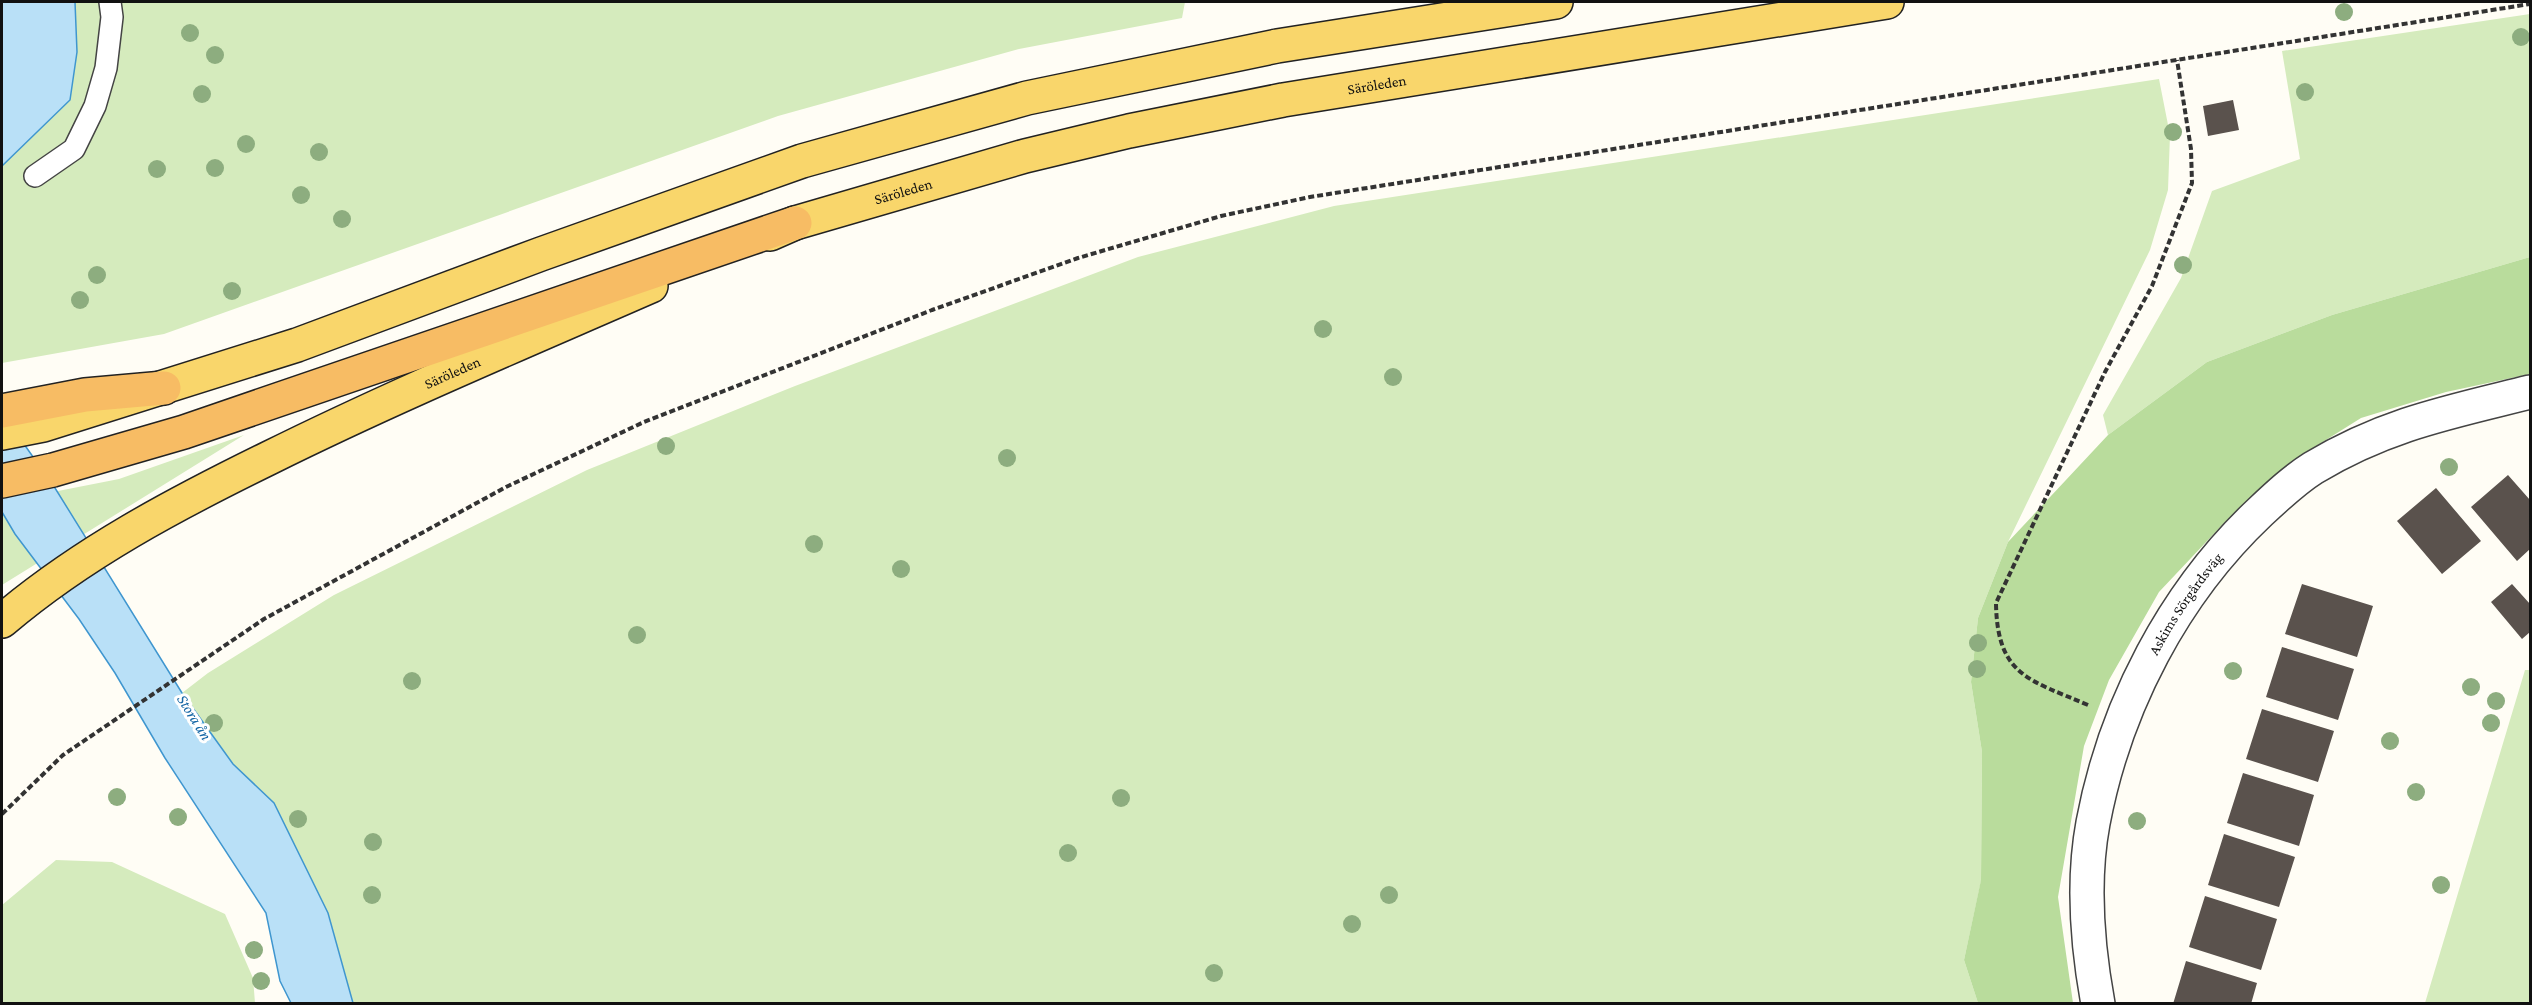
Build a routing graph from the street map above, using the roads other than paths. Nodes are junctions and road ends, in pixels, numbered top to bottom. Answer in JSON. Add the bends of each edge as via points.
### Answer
{"nodes":[{"id":1,"x":110,"y":2,"type":"edge"},
{"id":2,"x":1556,"y":2,"type":"edge"},
{"id":3,"x":1887,"y":2,"type":"edge"},
{"id":4,"x":34,"y":176,"type":"dead end"},
{"id":5,"x":795,"y":223,"type":"junction"},
{"id":6,"x":164,"y":388,"type":"joint"},
{"id":7,"x":2530,"y":392,"type":"edge"},
{"id":8,"x":2,"y":411,"type":"edge"},
{"id":9,"x":41,"y":415,"type":"junction"},
{"id":10,"x":2,"y":433,"type":"edge"},
{"id":11,"x":2,"y":481,"type":"edge"},
{"id":12,"x":2,"y":621,"type":"edge"},
{"id":13,"x":2098,"y":1004,"type":"edge"}],
"edges":[{"from":1,"to":4,"type":"lane","via":[[106,68],[95,106],[74,149]]},
{"from":2,"to":6,"type":"main road","via":[[1277,46],[1027,98],[802,161],[297,345]]},
{"from":3,"to":5,"type":"main road","name":"Säröleden","via":[[1283,100],[1129,130]]},
{"from":5,"to":11,"type":"highway","via":[[184,432]]},
{"from":5,"to":12,"type":"main road","name":"Säröleden","via":[[358,414],[186,498],[42,587]]},
{"from":6,"to":9,"type":"highway","via":[[85,395]]},
{"from":7,"to":13,"type":"street","name":"Askims Sörgårdsväg","via":[[2444,411],[2343,452],[2296,480],[2232,538],[2193,586],[2165,630],[2122,718],[2093,823],[2086,913]]},
{"from":8,"to":9,"type":"highway"},
{"from":9,"to":10,"type":"main road"}]}
